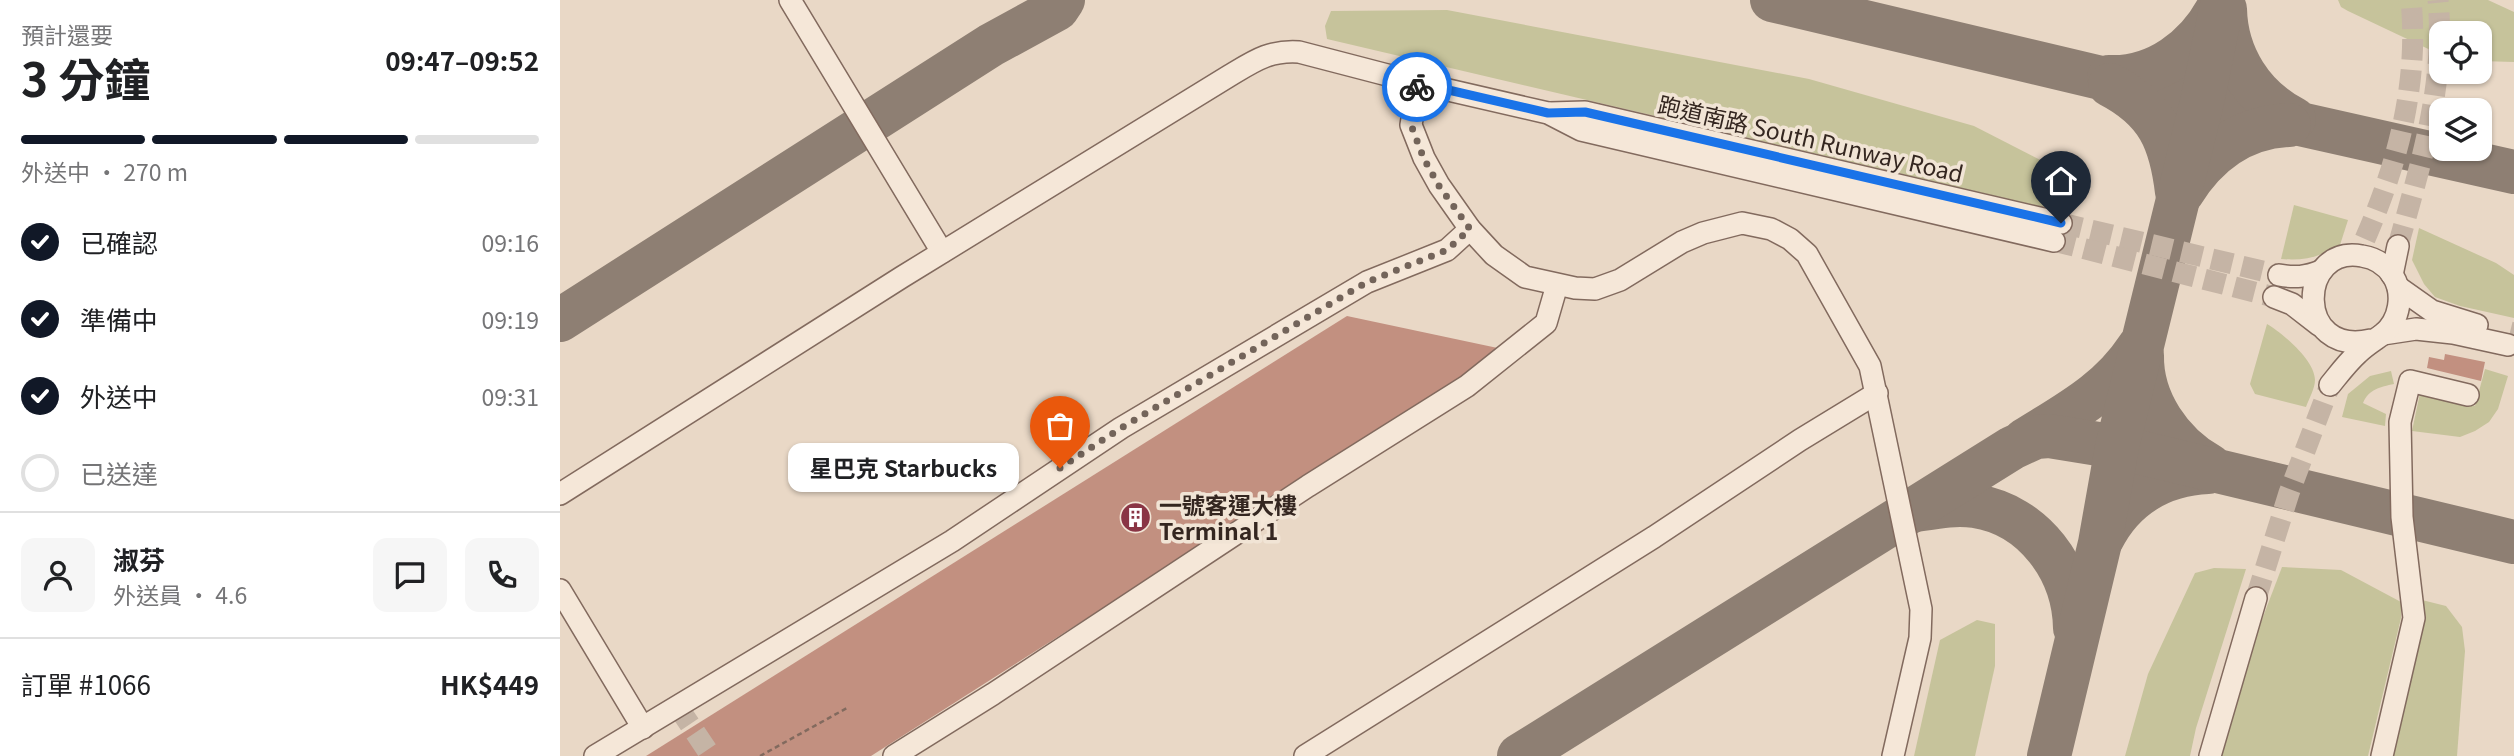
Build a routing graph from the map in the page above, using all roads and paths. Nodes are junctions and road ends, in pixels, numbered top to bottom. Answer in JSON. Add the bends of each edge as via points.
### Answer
{"nodes":[{"id":1,"x":790,"y":0,"type":"edge"},
{"id":2,"x":1418,"y":83,"type":"junction"},
{"id":3,"x":1470,"y":229,"type":"junction"},
{"id":4,"x":2057,"y":232,"type":"tunnel mouth"},
{"id":5,"x":2398,"y":246,"type":"tunnel mouth"},
{"id":6,"x":942,"y":252,"type":"junction"},
{"id":7,"x":2321,"y":271,"type":"junction"},
{"id":8,"x":2279,"y":275,"type":"tunnel mouth"},
{"id":9,"x":2395,"y":281,"type":"junction"},
{"id":10,"x":1557,"y":285,"type":"junction"},
{"id":11,"x":2273,"y":296,"type":"tunnel mouth"},
{"id":12,"x":2326,"y":331,"type":"junction"},
{"id":13,"x":2377,"y":337,"type":"junction"},
{"id":14,"x":1877,"y":393,"type":"junction"},
{"id":15,"x":2468,"y":395,"type":"dead end"},
{"id":16,"x":560,"y":494,"type":"edge"},
{"id":17,"x":560,"y":590,"type":"edge"},
{"id":18,"x":2256,"y":598,"type":"tunnel mouth"},
{"id":19,"x":847,"y":708,"type":"dead end"},
{"id":20,"x":643,"y":728,"type":"junction"},
{"id":21,"x":595,"y":756,"type":"edge"},
{"id":22,"x":760,"y":756,"type":"edge"},
{"id":23,"x":894,"y":756,"type":"edge"},
{"id":24,"x":1306,"y":756,"type":"edge"},
{"id":25,"x":1893,"y":756,"type":"edge"},
{"id":26,"x":2210,"y":756,"type":"edge"},
{"id":27,"x":2382,"y":756,"type":"edge"}],
"edges":[{"from":1,"to":6,"type":"lane"},
{"from":2,"to":3,"type":"lane","via":[[1411,125],[1439,186]]},
{"from":2,"to":4,"type":"lane","name":"跑道南路 South Runway Road","via":[[1548,113],[1581,130]]},
{"from":2,"to":6,"type":"lane","name":"跑道南路 South Runway Road","via":[[1299,52],[1270,54]]},
{"from":3,"to":10,"type":"lane","via":[[1509,267],[1525,277]]},
{"from":3,"to":20,"type":"lane","via":[[1447,250],[1367,282],[1121,428],[952,541]]},
{"from":5,"to":9,"type":"lane"},
{"from":6,"to":16,"type":"lane","name":"跑道南路 South Runway Road"},
{"from":7,"to":8,"type":"lane","via":[[2302,277]]},
{"from":7,"to":9,"type":"lane","via":[[2360,247]]},
{"from":7,"to":12,"type":"lane","via":[[2311,298]]},
{"from":9,"to":13,"type":"lane","via":[[2398,313]]},
{"from":9,"to":13,"type":"lane","via":[[2432,311],[2509,339],[2416,330]]},
{"from":10,"to":14,"type":"lane","via":[[1607,286],[1682,242],[1722,227],[1742,223],[1771,229],[1807,254],[1870,366]]},
{"from":10,"to":23,"type":"lane","via":[[1546,323],[1467,386]]},
{"from":11,"to":12,"type":"lane","via":[[2292,304]]},
{"from":12,"to":13,"type":"lane","via":[[2346,342]]},
{"from":12,"to":13,"type":"lane","via":[[2330,385]]},
{"from":14,"to":24,"type":"lane"},
{"from":14,"to":25,"type":"lane","via":[[1922,609],[1920,638]]},
{"from":15,"to":27,"type":"lane","via":[[2410,381],[2400,422],[2402,517],[2414,618]]},
{"from":17,"to":20,"type":"lane"},
{"from":18,"to":26,"type":"lane"},
{"from":19,"to":22,"type":"path"},
{"from":20,"to":21,"type":"lane"}]}
